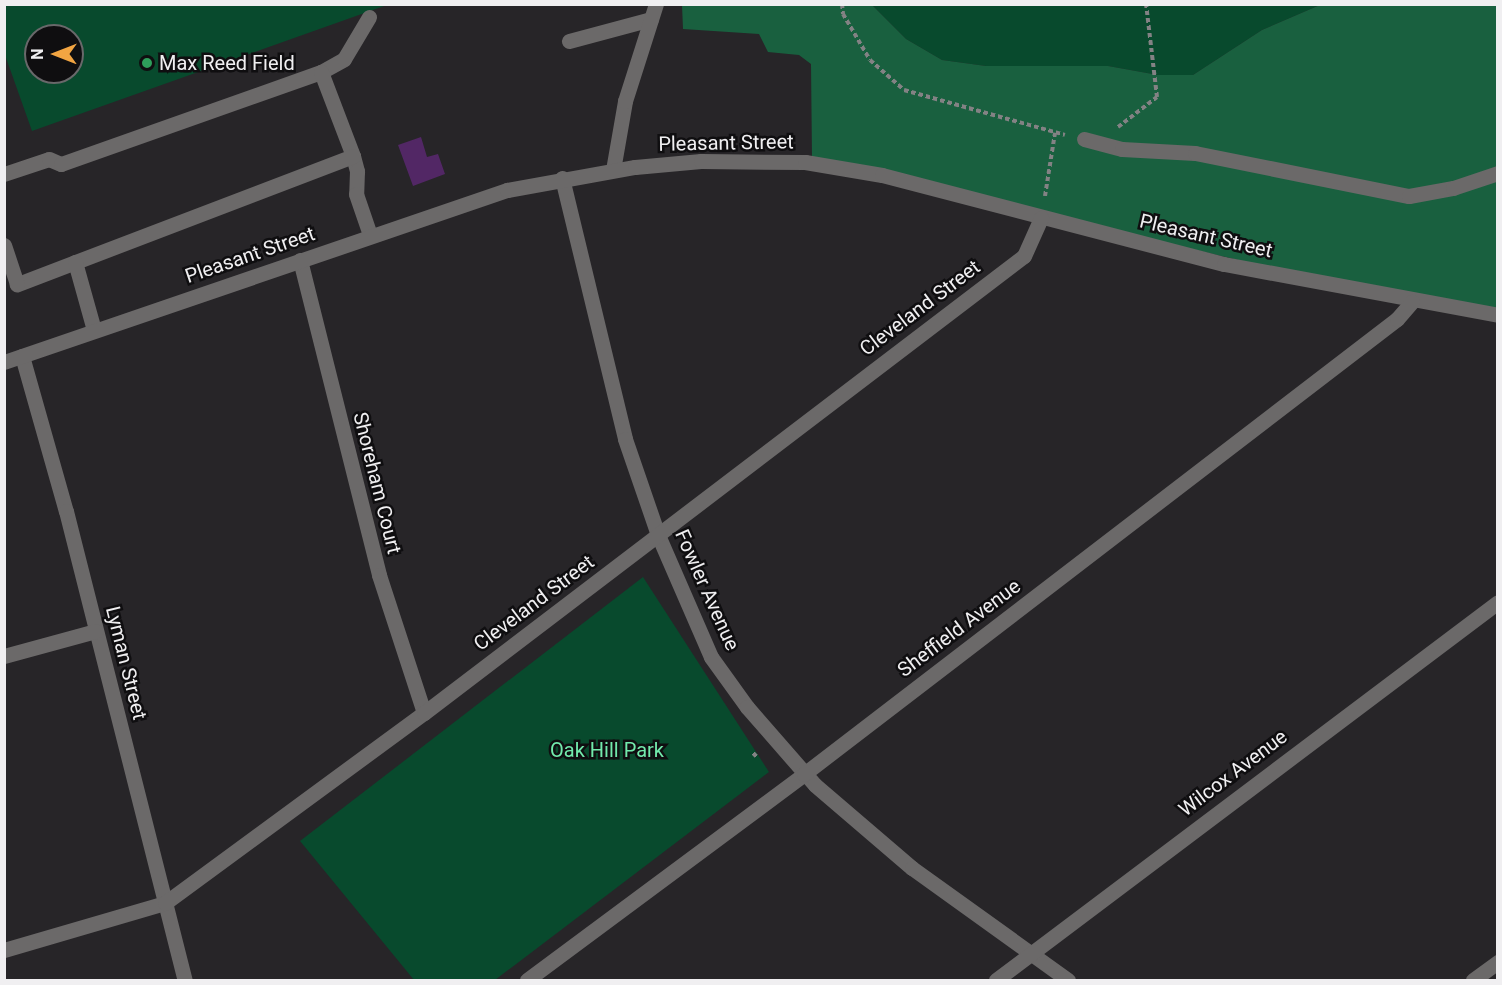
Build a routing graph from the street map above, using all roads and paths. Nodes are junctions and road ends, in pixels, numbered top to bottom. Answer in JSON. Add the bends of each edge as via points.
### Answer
{"nodes":[{"id":1,"x":842,"y":4,"type":"edge"},
{"id":2,"x":1146,"y":4,"type":"edge"},
{"id":3,"x":653,"y":12,"type":"edge"},
{"id":4,"x":369,"y":17,"type":"dead end"},
{"id":5,"x":569,"y":41,"type":"dead end"},
{"id":6,"x":321,"y":72,"type":"junction"},
{"id":7,"x":1115,"y":128,"type":"dead end"},
{"id":8,"x":1055,"y":133,"type":"junction"},
{"id":9,"x":1084,"y":139,"type":"joint"},
{"id":10,"x":353,"y":156,"type":"junction"},
{"id":11,"x":613,"y":170,"type":"junction"},
{"id":12,"x":1497,"y":173,"type":"edge"},
{"id":13,"x":4,"y":174,"type":"edge"},
{"id":14,"x":562,"y":178,"type":"junction"},
{"id":15,"x":1041,"y":218,"type":"junction"},
{"id":16,"x":370,"y":235,"type":"junction"},
{"id":17,"x":4,"y":245,"type":"edge"},
{"id":18,"x":300,"y":260,"type":"junction"},
{"id":19,"x":75,"y":262,"type":"junction"},
{"id":20,"x":1412,"y":302,"type":"junction"},
{"id":21,"x":1497,"y":315,"type":"edge"},
{"id":22,"x":94,"y":330,"type":"junction"},
{"id":23,"x":22,"y":356,"type":"junction"},
{"id":24,"x":4,"y":362,"type":"edge"},
{"id":25,"x":658,"y":536,"type":"junction"},
{"id":26,"x":1497,"y":602,"type":"edge"},
{"id":27,"x":96,"y":631,"type":"junction"},
{"id":28,"x":4,"y":656,"type":"edge"},
{"id":29,"x":424,"y":713,"type":"junction"},
{"id":30,"x":753,"y":753,"type":"dead end"},
{"id":31,"x":757,"y":757,"type":"dead end"},
{"id":32,"x":804,"y":774,"type":"junction"},
{"id":33,"x":165,"y":903,"type":"junction"},
{"id":34,"x":4,"y":950,"type":"edge"},
{"id":35,"x":1029,"y":952,"type":"junction"},
{"id":36,"x":1497,"y":962,"type":"edge"},
{"id":37,"x":184,"y":981,"type":"edge"},
{"id":38,"x":527,"y":981,"type":"edge"},
{"id":39,"x":996,"y":981,"type":"edge"},
{"id":40,"x":1068,"y":981,"type":"edge"},
{"id":41,"x":1473,"y":981,"type":"edge"}],
"edges":[{"from":1,"to":8,"type":"path","via":[[843,14],[870,60],[904,90]]},
{"from":2,"to":7,"type":"path","via":[[1157,98],[1126,124]]},
{"from":3,"to":5,"type":"street"},
{"from":3,"to":11,"type":"street","via":[[625,101]]},
{"from":4,"to":6,"type":"street","via":[[344,59]]},
{"from":6,"to":10,"type":"street"},
{"from":6,"to":13,"type":"street","via":[[61,164],[49,159]]},
{"from":8,"to":9,"type":"path"},
{"from":8,"to":15,"type":"path"},
{"from":9,"to":12,"type":"street","via":[[1122,149],[1195,153],[1409,196],[1453,188]]},
{"from":10,"to":16,"type":"street","via":[[356,194]]},
{"from":10,"to":19,"type":"street"},
{"from":11,"to":14,"type":"street","name":"Pleasant Street"},
{"from":11,"to":15,"type":"street","name":"Pleasant Street","via":[[701,161],[805,162],[882,175]]},
{"from":14,"to":16,"type":"street","name":"Pleasant Street","via":[[507,190]]},
{"from":14,"to":25,"type":"street","name":"Fowler Avenue","via":[[625,439]]},
{"from":15,"to":20,"type":"street","name":"Pleasant Street","via":[[1224,264]]},
{"from":15,"to":25,"type":"street","name":"Cleveland Street","via":[[1024,255]]},
{"from":16,"to":18,"type":"street","name":"Pleasant Street"},
{"from":17,"to":19,"type":"street","via":[[17,284]]},
{"from":18,"to":22,"type":"street","name":"Pleasant Street"},
{"from":18,"to":29,"type":"street","name":"Shoreham Court","via":[[379,575]]},
{"from":19,"to":22,"type":"street"},
{"from":20,"to":21,"type":"street","name":"Pleasant Street"},
{"from":20,"to":32,"type":"street","name":"Sheffield Avenue","via":[[1397,319]]},
{"from":22,"to":23,"type":"street","name":"Pleasant Street"},
{"from":23,"to":24,"type":"street","name":"Pleasant Street"},
{"from":23,"to":27,"type":"street","name":"Lyman Street"},
{"from":25,"to":29,"type":"street","name":"Cleveland Street"},
{"from":25,"to":32,"type":"street","name":"Fowler Avenue","via":[[711,657]]},
{"from":26,"to":35,"type":"street","name":"Wilcox Avenue"},
{"from":27,"to":28,"type":"street"},
{"from":27,"to":33,"type":"street","name":"Lyman Street"},
{"from":29,"to":33,"type":"street","name":"Cleveland Street"},
{"from":30,"to":31,"type":"path"},
{"from":32,"to":35,"type":"street","name":"Fowler Avenue","via":[[912,867]]},
{"from":32,"to":38,"type":"street","name":"Sheffield Avenue"},
{"from":33,"to":34,"type":"street","name":"Cleveland Street"},
{"from":33,"to":37,"type":"street","name":"Lyman Street"},
{"from":35,"to":39,"type":"street","name":"Wilcox Avenue"},
{"from":35,"to":40,"type":"street","name":"Fowler Avenue"},
{"from":36,"to":41,"type":"street"}]}
